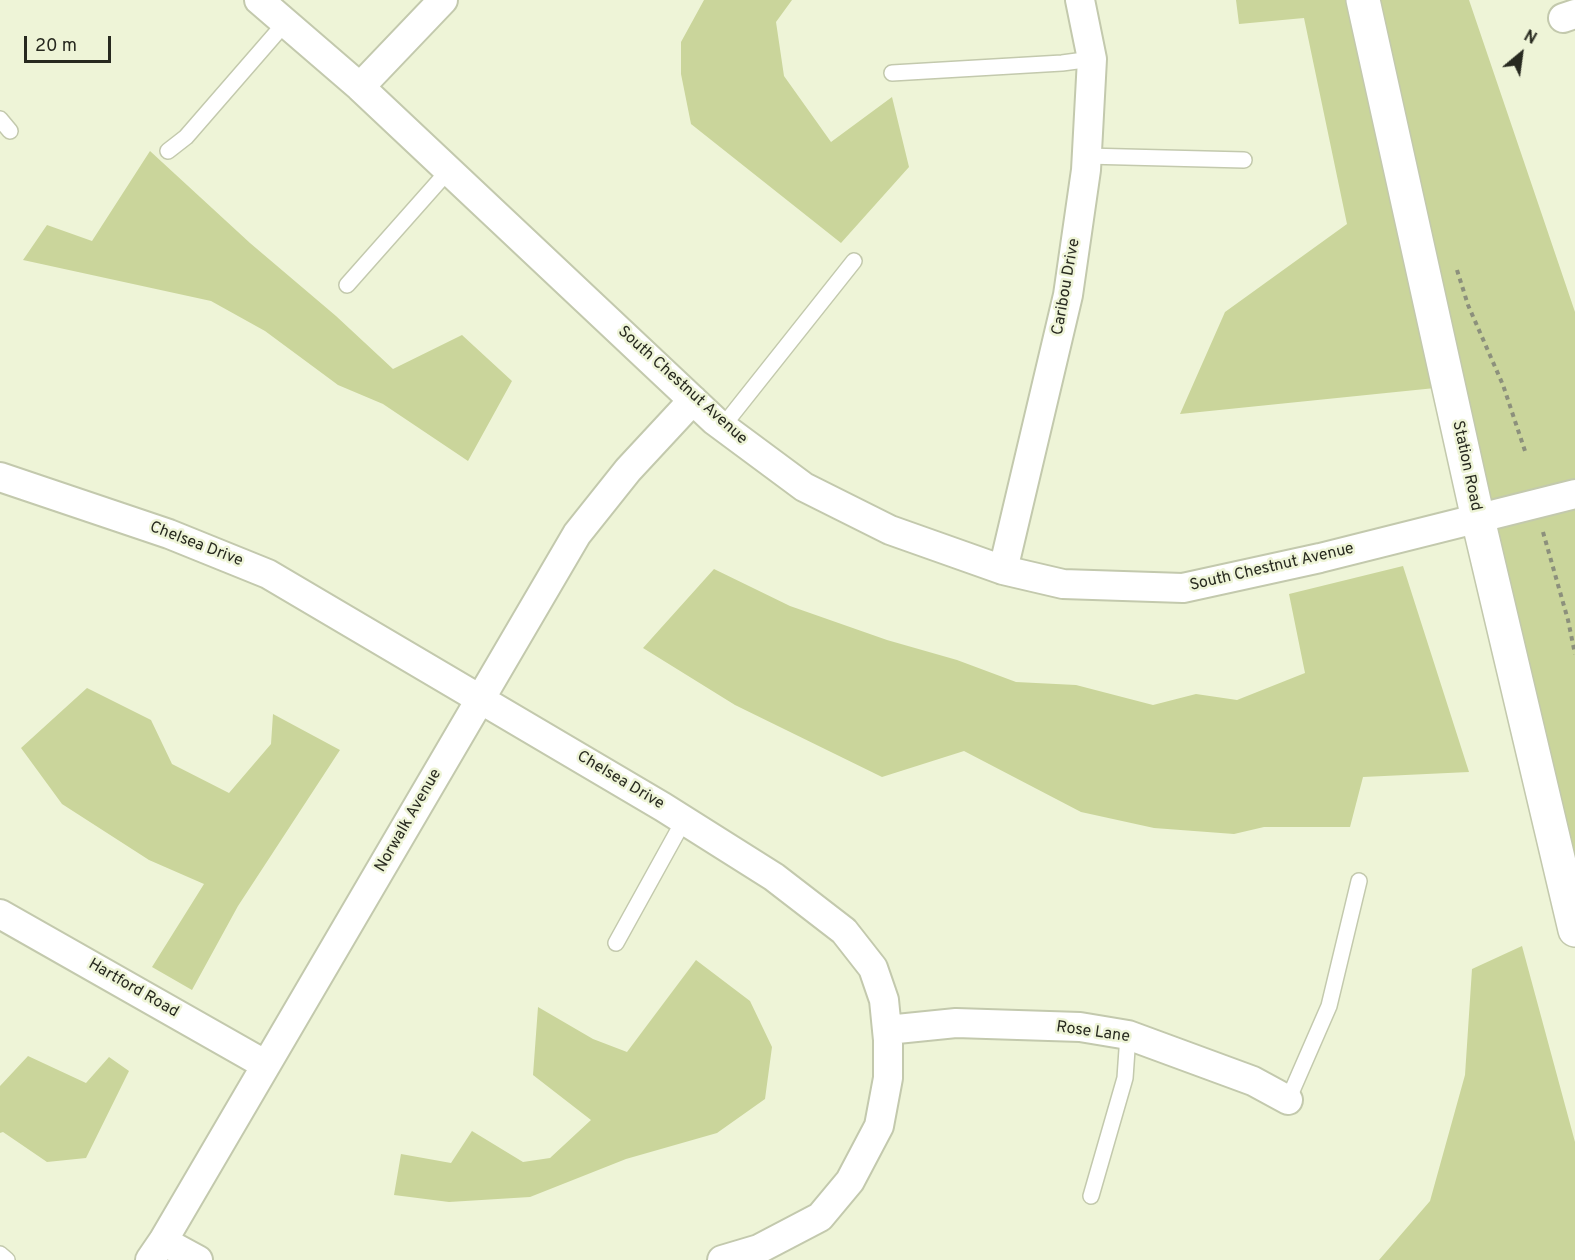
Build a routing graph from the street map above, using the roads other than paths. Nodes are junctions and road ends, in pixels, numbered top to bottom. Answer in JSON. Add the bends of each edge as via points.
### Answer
{"nodes":[{"id":1,"x":259,"y":0,"type":"edge"},
{"id":2,"x":443,"y":0,"type":"edge"},
{"id":3,"x":1080,"y":0,"type":"edge"},
{"id":4,"x":1363,"y":0,"type":"edge"},
{"id":5,"x":285,"y":23,"type":"junction"},
{"id":6,"x":1092,"y":59,"type":"junction"},
{"id":7,"x":892,"y":73,"type":"dead end"},
{"id":8,"x":360,"y":87,"type":"junction"},
{"id":9,"x":168,"y":151,"type":"dead end"},
{"id":10,"x":1086,"y":156,"type":"junction"},
{"id":11,"x":1244,"y":160,"type":"dead end"},
{"id":12,"x":448,"y":171,"type":"junction"},
{"id":13,"x":854,"y":261,"type":"dead end"},
{"id":14,"x":347,"y":285,"type":"dead end"},
{"id":15,"x":693,"y":400,"type":"junction"},
{"id":16,"x":723,"y":426,"type":"junction"},
{"id":17,"x":0,"y":477,"type":"edge"},
{"id":18,"x":1575,"y":494,"type":"edge"},
{"id":19,"x":1478,"y":519,"type":"junction"},
{"id":20,"x":1003,"y":570,"type":"junction"},
{"id":21,"x":480,"y":699,"type":"junction"},
{"id":22,"x":684,"y":820,"type":"junction"},
{"id":23,"x":1359,"y":881,"type":"dead end"},
{"id":24,"x":0,"y":914,"type":"edge"},
{"id":25,"x":1575,"y":930,"type":"edge"},
{"id":26,"x":616,"y":943,"type":"dead end"},
{"id":27,"x":887,"y":1030,"type":"junction"},
{"id":28,"x":1128,"y":1035,"type":"junction"},
{"id":29,"x":266,"y":1065,"type":"junction"},
{"id":30,"x":1288,"y":1100,"type":"joint"},
{"id":31,"x":1091,"y":1196,"type":"dead end"},
{"id":32,"x":157,"y":1251,"type":"edge"},
{"id":33,"x":0,"y":1254,"type":"edge"},
{"id":34,"x":7,"y":1260,"type":"edge"},
{"id":35,"x":198,"y":1260,"type":"edge"},
{"id":36,"x":722,"y":1260,"type":"edge"}],
"edges":[{"from":1,"to":5,"type":"street","name":"South Chestnut Avenue"},
{"from":2,"to":8,"type":"street"},
{"from":3,"to":6,"type":"street","name":"Caribou Drive"},
{"from":4,"to":19,"type":"street","name":"Station Road"},
{"from":5,"to":8,"type":"street","name":"South Chestnut Avenue"},
{"from":5,"to":9,"type":"lane","via":[[186,137]]},
{"from":6,"to":7,"type":"lane"},
{"from":6,"to":10,"type":"street","name":"Caribou Drive"},
{"from":8,"to":12,"type":"street","name":"South Chestnut Avenue"},
{"from":10,"to":11,"type":"lane"},
{"from":10,"to":20,"type":"street","name":"Caribou Drive","via":[[1068,295]]},
{"from":12,"to":14,"type":"lane"},
{"from":12,"to":15,"type":"street","name":"South Chestnut Avenue"},
{"from":13,"to":16,"type":"lane"},
{"from":15,"to":16,"type":"street","name":"South Chestnut Avenue"},
{"from":15,"to":21,"type":"street","name":"Norwalk Avenue","via":[[628,470],[577,534]]},
{"from":16,"to":20,"type":"street","name":"South Chestnut Avenue","via":[[804,487],[890,530]]},
{"from":17,"to":21,"type":"street","name":"Chelsea Drive","via":[[169,534],[268,574]]},
{"from":18,"to":19,"type":"street","name":"South Chestnut Avenue"},
{"from":19,"to":20,"type":"street","name":"South Chestnut Avenue","via":[[1182,588],[1063,584]]},
{"from":19,"to":25,"type":"street","name":"Station Road"},
{"from":21,"to":22,"type":"street","name":"Chelsea Drive"},
{"from":21,"to":29,"type":"street","name":"Norwalk Avenue"},
{"from":22,"to":26,"type":"lane"},
{"from":22,"to":27,"type":"street","name":"Chelsea Drive","via":[[774,877],[844,931],[873,968],[884,1000]]},
{"from":23,"to":30,"type":"lane","via":[[1329,1006]]},
{"from":24,"to":29,"type":"street","name":"Hartford Road"},
{"from":27,"to":28,"type":"street","name":"Rose Lane","via":[[956,1023],[1080,1028]]},
{"from":27,"to":36,"type":"street","name":"Chelsea Drive","via":[[888,1077],[879,1126],[850,1181],[820,1217],[759,1249]]},
{"from":28,"to":30,"type":"street","name":"Rose Lane","via":[[1253,1081]]},
{"from":28,"to":31,"type":"lane","via":[[1125,1078]]},
{"from":29,"to":32,"type":"street","name":"Norwalk Avenue"},
{"from":32,"to":35,"type":"street"},
{"from":33,"to":34,"type":"lane"}]}
